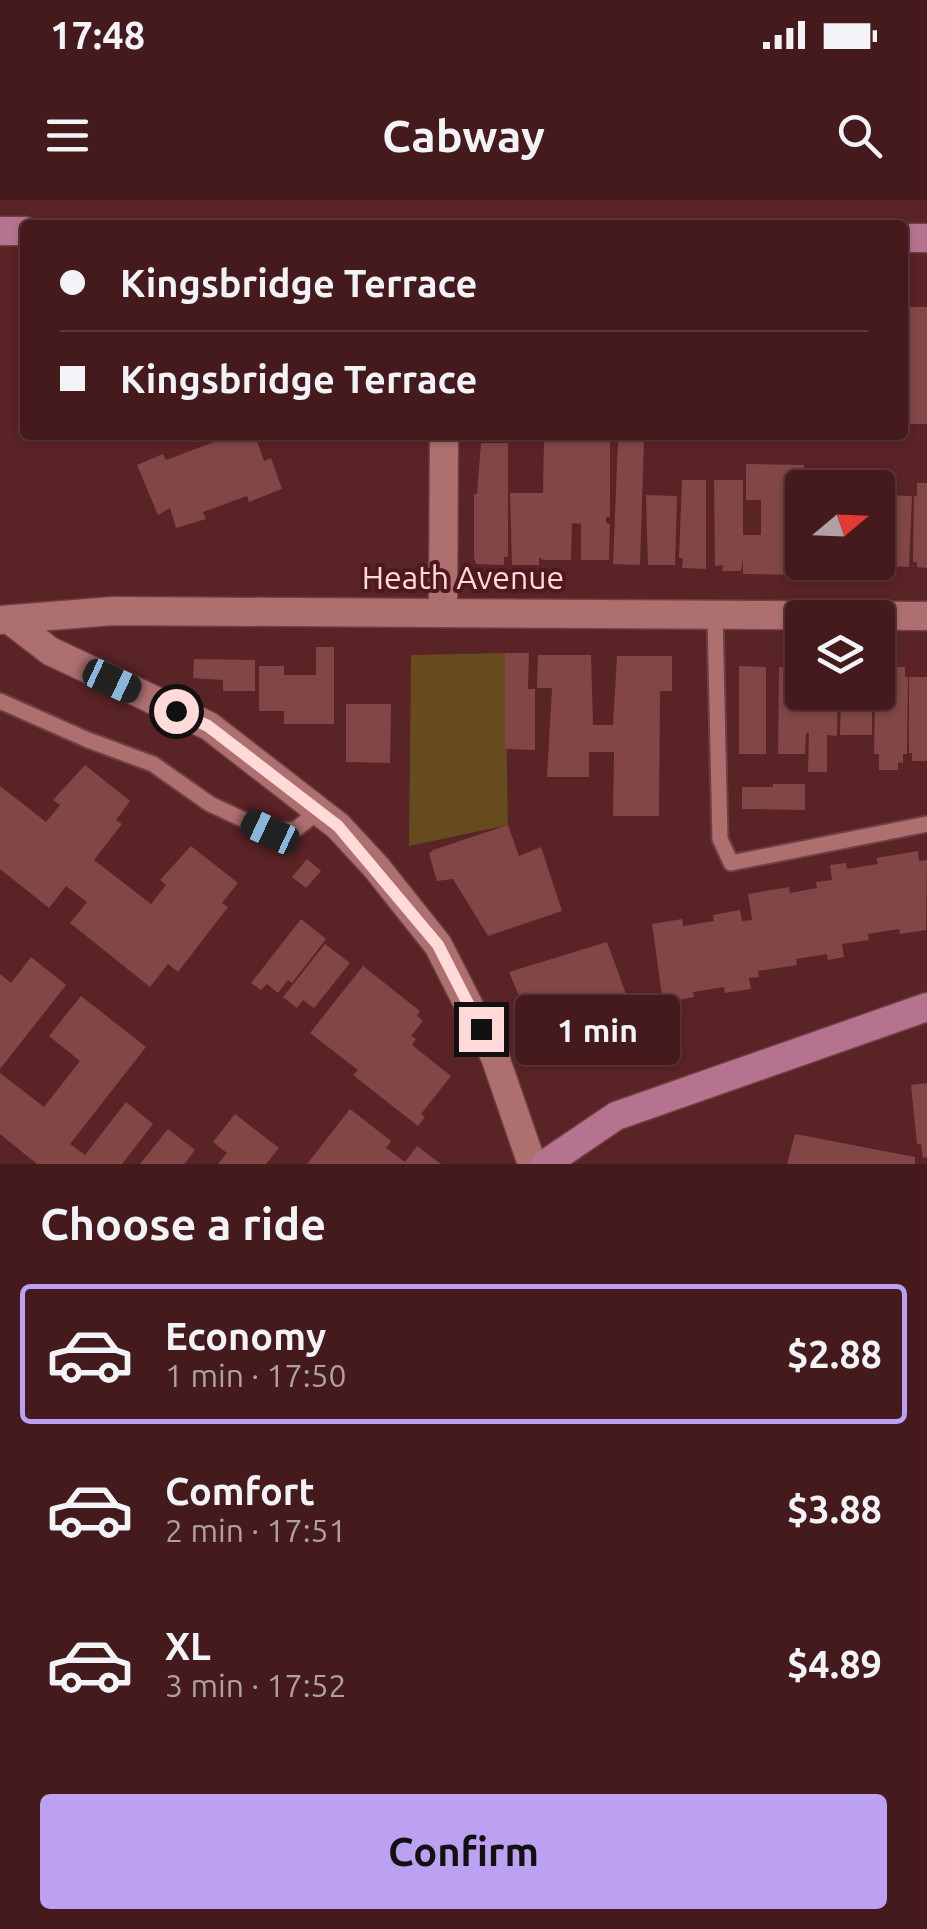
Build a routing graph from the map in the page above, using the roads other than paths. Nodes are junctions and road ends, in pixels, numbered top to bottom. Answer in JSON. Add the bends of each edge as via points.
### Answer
{"nodes":[{"id":1,"x":444,"y":440,"type":"edge"},
{"id":2,"x":443,"y":613,"type":"junction"},
{"id":3,"x":715,"y":615,"type":"junction"},
{"id":4,"x":927,"y":616,"type":"edge"},
{"id":5,"x":6,"y":621,"type":"edge"},
{"id":6,"x":0,"y":701,"type":"edge"},
{"id":7,"x":320,"y":810,"type":"junction"},
{"id":8,"x":927,"y":824,"type":"edge"},
{"id":9,"x":927,"y":1008,"type":"edge"},
{"id":10,"x":532,"y":1164,"type":"edge"},
{"id":11,"x":544,"y":1164,"type":"edge"}],
"edges":[{"from":1,"to":2,"type":"street"},
{"from":2,"to":3,"type":"street","name":"Heath Avenue"},
{"from":2,"to":5,"type":"street","name":"Heath Avenue","via":[[113,610]]},
{"from":3,"to":4,"type":"street","name":"Heath Avenue"},
{"from":3,"to":8,"type":"lane","via":[[720,839],[730,862]]},
{"from":5,"to":7,"type":"street","via":[[50,650],[208,726]]},
{"from":6,"to":7,"type":"lane","via":[[153,764],[210,804],[270,832],[296,828]]},
{"from":7,"to":10,"type":"street","via":[[376,866],[438,945],[496,1057]]},
{"from":9,"to":11,"type":"main road","via":[[616,1116]]}]}
